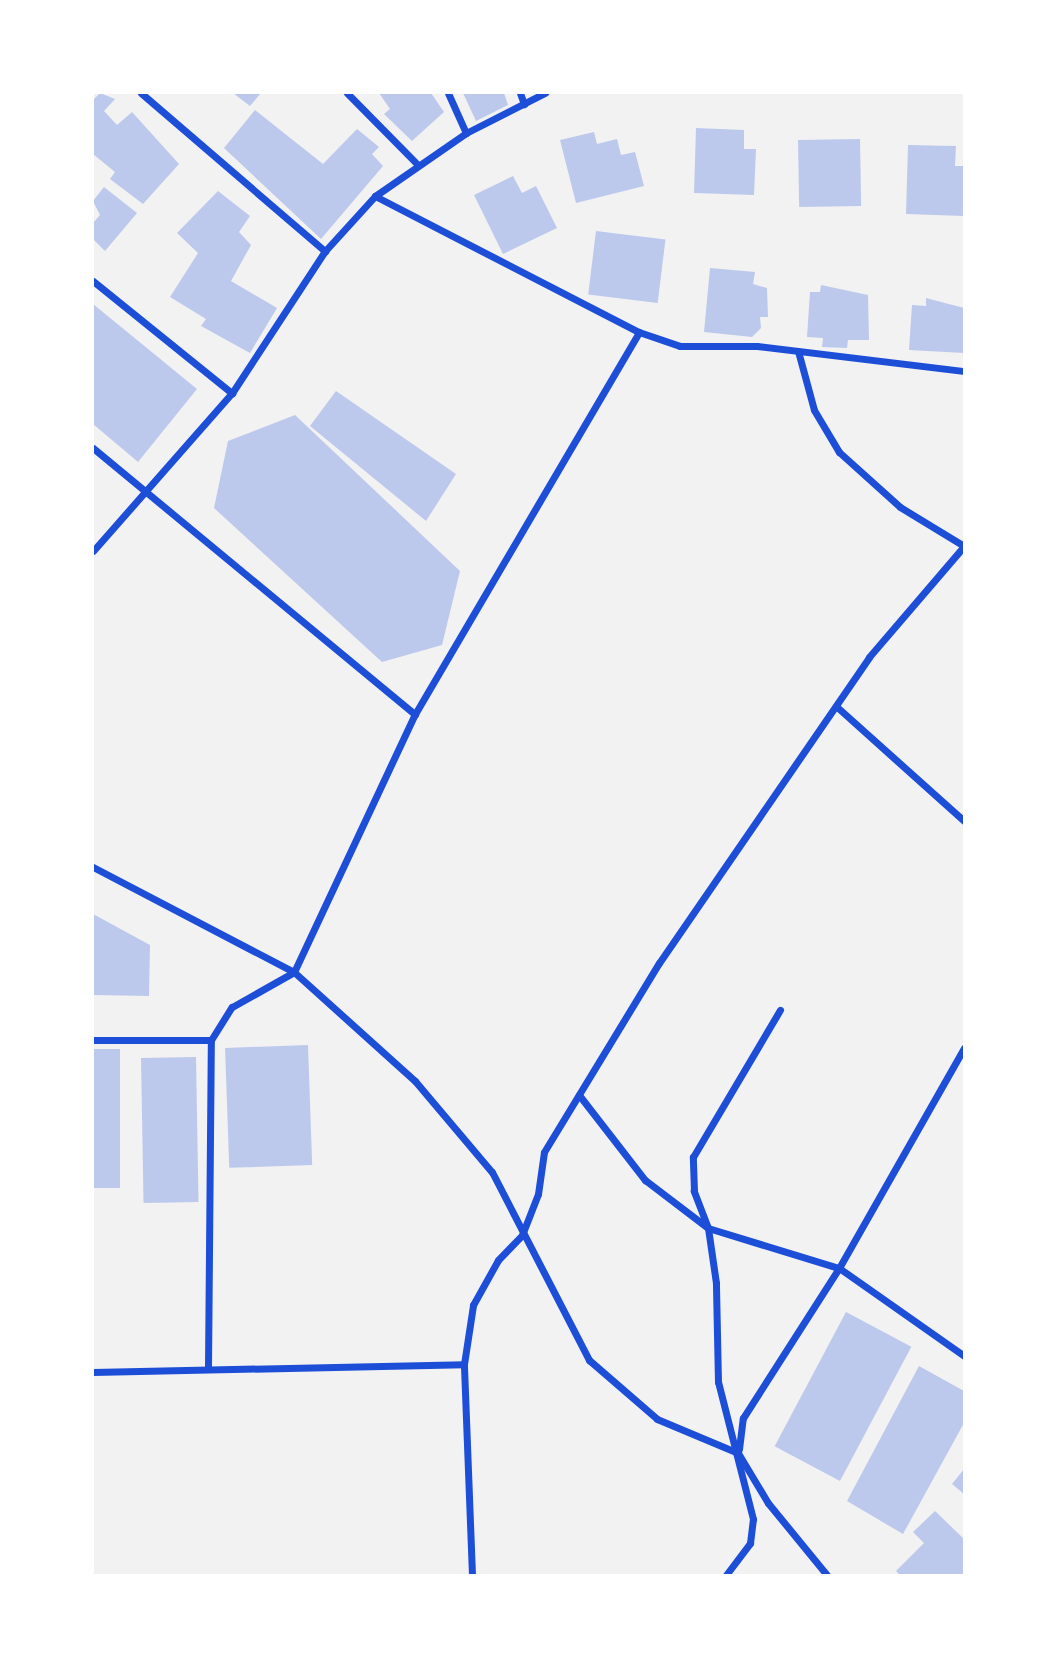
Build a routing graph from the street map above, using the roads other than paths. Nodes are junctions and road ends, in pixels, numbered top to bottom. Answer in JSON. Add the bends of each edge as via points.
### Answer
{"nodes":[{"id":1,"x":141,"y":93,"type":"edge"},
{"id":2,"x":347,"y":93,"type":"edge"},
{"id":3,"x":448,"y":93,"type":"edge"},
{"id":4,"x":520,"y":93,"type":"edge"},
{"id":5,"x":545,"y":93,"type":"edge"},
{"id":6,"x":524,"y":104,"type":"junction"},
{"id":7,"x":466,"y":133,"type":"junction"},
{"id":8,"x":418,"y":165,"type":"junction"},
{"id":9,"x":375,"y":195,"type":"junction"},
{"id":10,"x":325,"y":251,"type":"junction"},
{"id":11,"x":93,"y":281,"type":"edge"},
{"id":12,"x":639,"y":332,"type":"junction"},
{"id":13,"x":798,"y":351,"type":"junction"},
{"id":14,"x":964,"y":371,"type":"edge"},
{"id":15,"x":232,"y":393,"type":"junction"},
{"id":16,"x":93,"y":448,"type":"edge"},
{"id":17,"x":141,"y":492,"type":"junction"},
{"id":18,"x":964,"y":546,"type":"edge"},
{"id":19,"x":93,"y":551,"type":"edge"},
{"id":20,"x":837,"y":707,"type":"junction"},
{"id":21,"x":415,"y":714,"type":"junction"},
{"id":22,"x":964,"y":821,"type":"edge"},
{"id":23,"x":93,"y":867,"type":"edge"},
{"id":24,"x":294,"y":971,"type":"junction"},
{"id":25,"x":780,"y":1010,"type":"dead end"},
{"id":26,"x":93,"y":1040,"type":"edge"},
{"id":27,"x":211,"y":1040,"type":"junction"},
{"id":28,"x":964,"y":1048,"type":"edge"},
{"id":29,"x":955,"y":1065,"type":"junction"},
{"id":30,"x":964,"y":1069,"type":"edge"},
{"id":31,"x":579,"y":1095,"type":"junction"},
{"id":32,"x":708,"y":1228,"type":"junction"},
{"id":33,"x":522,"y":1235,"type":"junction"},
{"id":34,"x":839,"y":1268,"type":"junction"},
{"id":35,"x":964,"y":1356,"type":"edge"},
{"id":36,"x":464,"y":1364,"type":"junction"},
{"id":37,"x":208,"y":1367,"type":"junction"},
{"id":38,"x":93,"y":1372,"type":"edge"},
{"id":39,"x":738,"y":1453,"type":"junction"},
{"id":40,"x":472,"y":1575,"type":"edge"},
{"id":41,"x":726,"y":1575,"type":"edge"},
{"id":42,"x":827,"y":1575,"type":"edge"}],
"edges":[{"from":1,"to":10,"type":"street"},
{"from":2,"to":8,"type":"street"},
{"from":3,"to":7,"type":"street"},
{"from":4,"to":6,"type":"street"},
{"from":5,"to":6,"type":"street"},
{"from":6,"to":7,"type":"street"},
{"from":7,"to":8,"type":"street"},
{"from":8,"to":9,"type":"street"},
{"from":9,"to":10,"type":"street"},
{"from":9,"to":12,"type":"street"},
{"from":10,"to":15,"type":"street"},
{"from":11,"to":15,"type":"street"},
{"from":12,"to":13,"type":"street","via":[[680,346]]},
{"from":12,"to":21,"type":"street"},
{"from":13,"to":14,"type":"street"},
{"from":13,"to":18,"type":"street","via":[[814,410],[839,452],[901,507]]},
{"from":15,"to":17,"type":"street"},
{"from":16,"to":17,"type":"street"},
{"from":17,"to":19,"type":"street"},
{"from":17,"to":21,"type":"street"},
{"from":18,"to":20,"type":"street","via":[[869,657]]},
{"from":20,"to":22,"type":"street"},
{"from":20,"to":31,"type":"street","via":[[659,963]]},
{"from":21,"to":24,"type":"street"},
{"from":23,"to":24,"type":"street"},
{"from":24,"to":27,"type":"street","via":[[232,1007]]},
{"from":24,"to":33,"type":"street","via":[[415,1082],[492,1172]]},
{"from":25,"to":32,"type":"street","via":[[694,1157],[694,1191]]},
{"from":26,"to":27,"type":"street"},
{"from":27,"to":37,"type":"street"},
{"from":28,"to":29,"type":"street"},
{"from":29,"to":30,"type":"street"},
{"from":29,"to":34,"type":"street"},
{"from":31,"to":32,"type":"street","via":[[645,1180]]},
{"from":31,"to":33,"type":"street","via":[[544,1152],[538,1194]]},
{"from":32,"to":34,"type":"street"},
{"from":32,"to":39,"type":"street","via":[[718,1382]]},
{"from":33,"to":36,"type":"street","via":[[498,1260],[473,1305]]},
{"from":33,"to":39,"type":"street","via":[[589,1360],[624,1397],[657,1419]]},
{"from":34,"to":35,"type":"street"},
{"from":34,"to":39,"type":"street","via":[[743,1418]]},
{"from":36,"to":37,"type":"street"},
{"from":36,"to":40,"type":"street"},
{"from":37,"to":38,"type":"street"},
{"from":39,"to":41,"type":"street","via":[[753,1519],[750,1543]]},
{"from":39,"to":42,"type":"street","via":[[768,1503]]}]}
